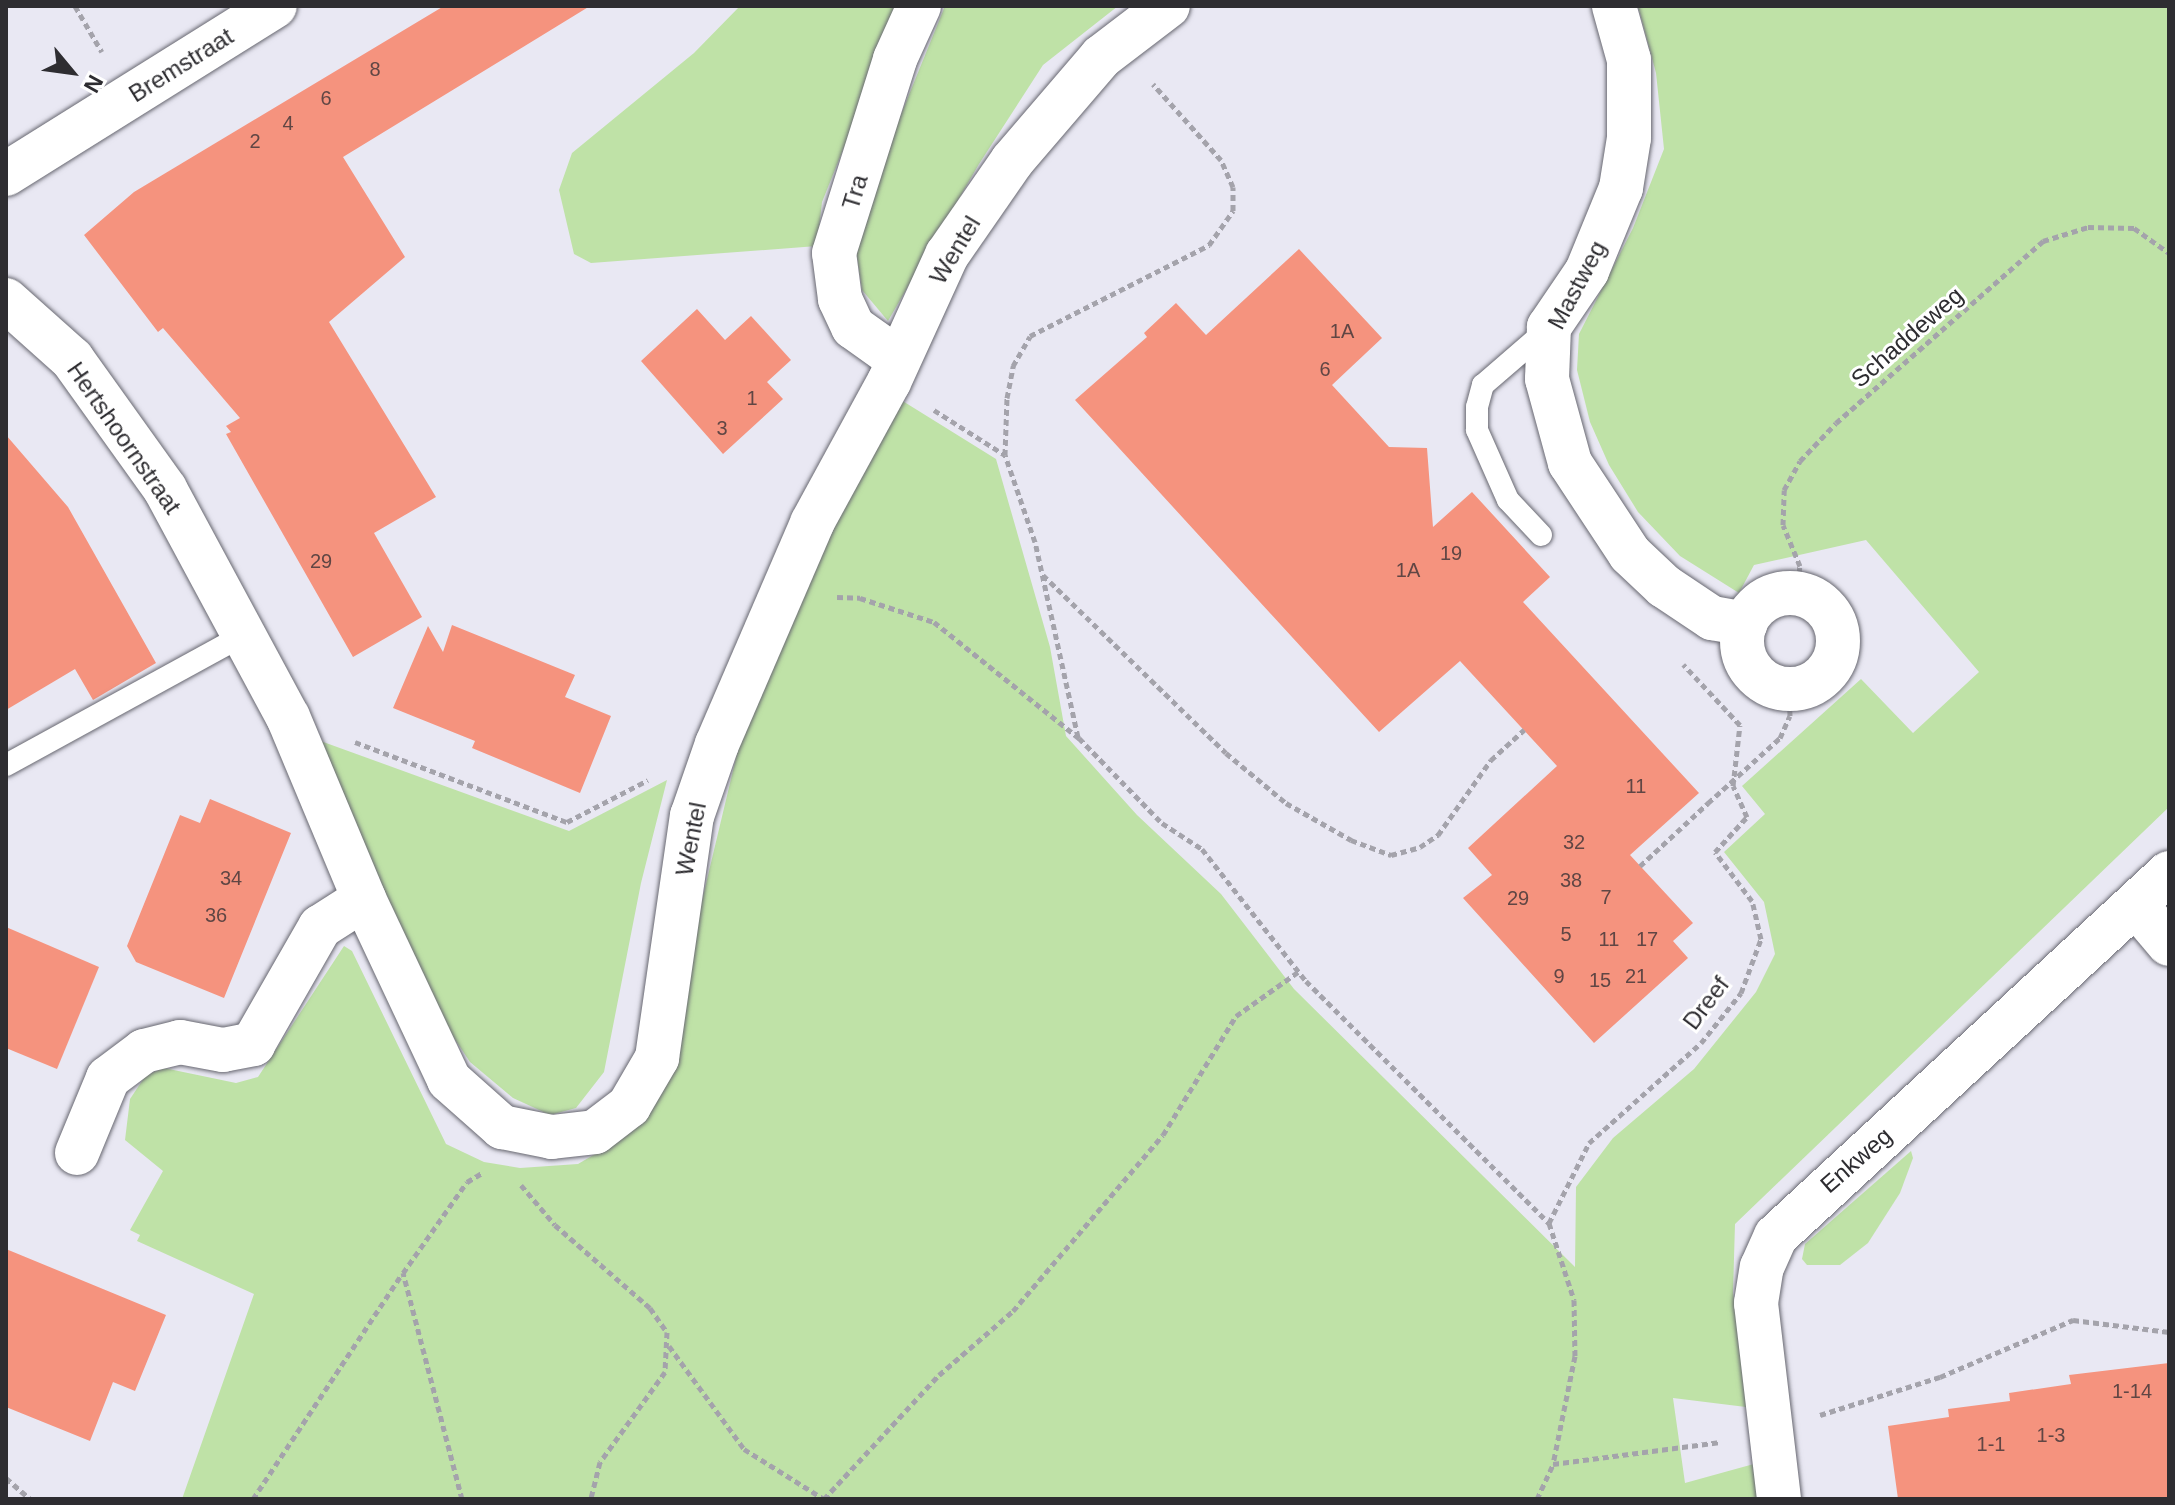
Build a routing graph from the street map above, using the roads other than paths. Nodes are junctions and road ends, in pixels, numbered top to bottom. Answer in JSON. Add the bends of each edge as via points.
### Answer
{"nodes":[{"id":1,"x":275,"y":6,"type":"edge"},
{"id":2,"x":919,"y":6,"type":"edge"},
{"id":3,"x":1168,"y":6,"type":"edge"},
{"id":4,"x":1614,"y":6,"type":"edge"},
{"id":5,"x":6,"y":174,"type":"edge"},
{"id":6,"x":6,"y":300,"type":"edge"},
{"id":7,"x":1549,"y":327,"type":"junction"},
{"id":8,"x":894,"y":370,"type":"junction"},
{"id":9,"x":1541,"y":535,"type":"dead end"},
{"id":10,"x":1745,"y":624,"type":"junction"},
{"id":11,"x":242,"y":636,"type":"junction"},
{"id":12,"x":6,"y":765,"type":"edge"},
{"id":13,"x":2169,"y":873,"type":"edge"},
{"id":14,"x":364,"y":899,"type":"junction"},
{"id":15,"x":2136,"y":905,"type":"junction"},
{"id":16,"x":2169,"y":944,"type":"edge"},
{"id":17,"x":77,"y":1153,"type":"dead end"},
{"id":18,"x":1779,"y":1499,"type":"edge"}],
"edges":[{"from":1,"to":5,"type":"street","name":"Bremstraat"},
{"from":2,"to":8,"type":"street","name":"Tra","via":[[895,59],[834,253],[840,299],[853,327]]},
{"from":3,"to":8,"type":"street","name":"Wentel","via":[[1116,43],[1012,161],[947,255]]},
{"from":4,"to":7,"type":"street","name":"Mastweg","via":[[1629,60],[1629,138],[1621,188],[1587,271]]},
{"from":6,"to":11,"type":"street","name":"Hertshoornstraat","via":[[72,359],[165,489]]},
{"from":7,"to":9,"type":"lane","via":[[1483,385],[1477,407],[1477,430],[1508,500]]},
{"from":7,"to":10,"type":"street","name":"Mastweg","via":[[1547,379],[1570,463],[1630,554],[1664,586],[1712,618]]},
{"from":8,"to":14,"type":"street","name":"Wentel","via":[[812,523],[717,744],[692,816],[657,1058],[629,1106],[595,1132],[503,1143],[449,1080]]},
{"from":10,"to":10,"type":"street","via":[[1766,599],[1797,593],[1825,609],[1835,622],[1837,646],[1819,680],[1789,690],[1761,680],[1750,669],[1744,655]]},
{"from":11,"to":12,"type":"lane"},
{"from":11,"to":14,"type":"street","via":[[288,717]]},
{"from":13,"to":15,"type":"street","name":"Enkweg"},
{"from":14,"to":17,"type":"street","via":[[320,927],[253,1044],[223,1050],[180,1042],[144,1051],[108,1078]]},
{"from":15,"to":16,"type":"street"},
{"from":15,"to":18,"type":"street","name":"Enkweg","via":[[1776,1236],[1762,1267],[1756,1303]]}]}
